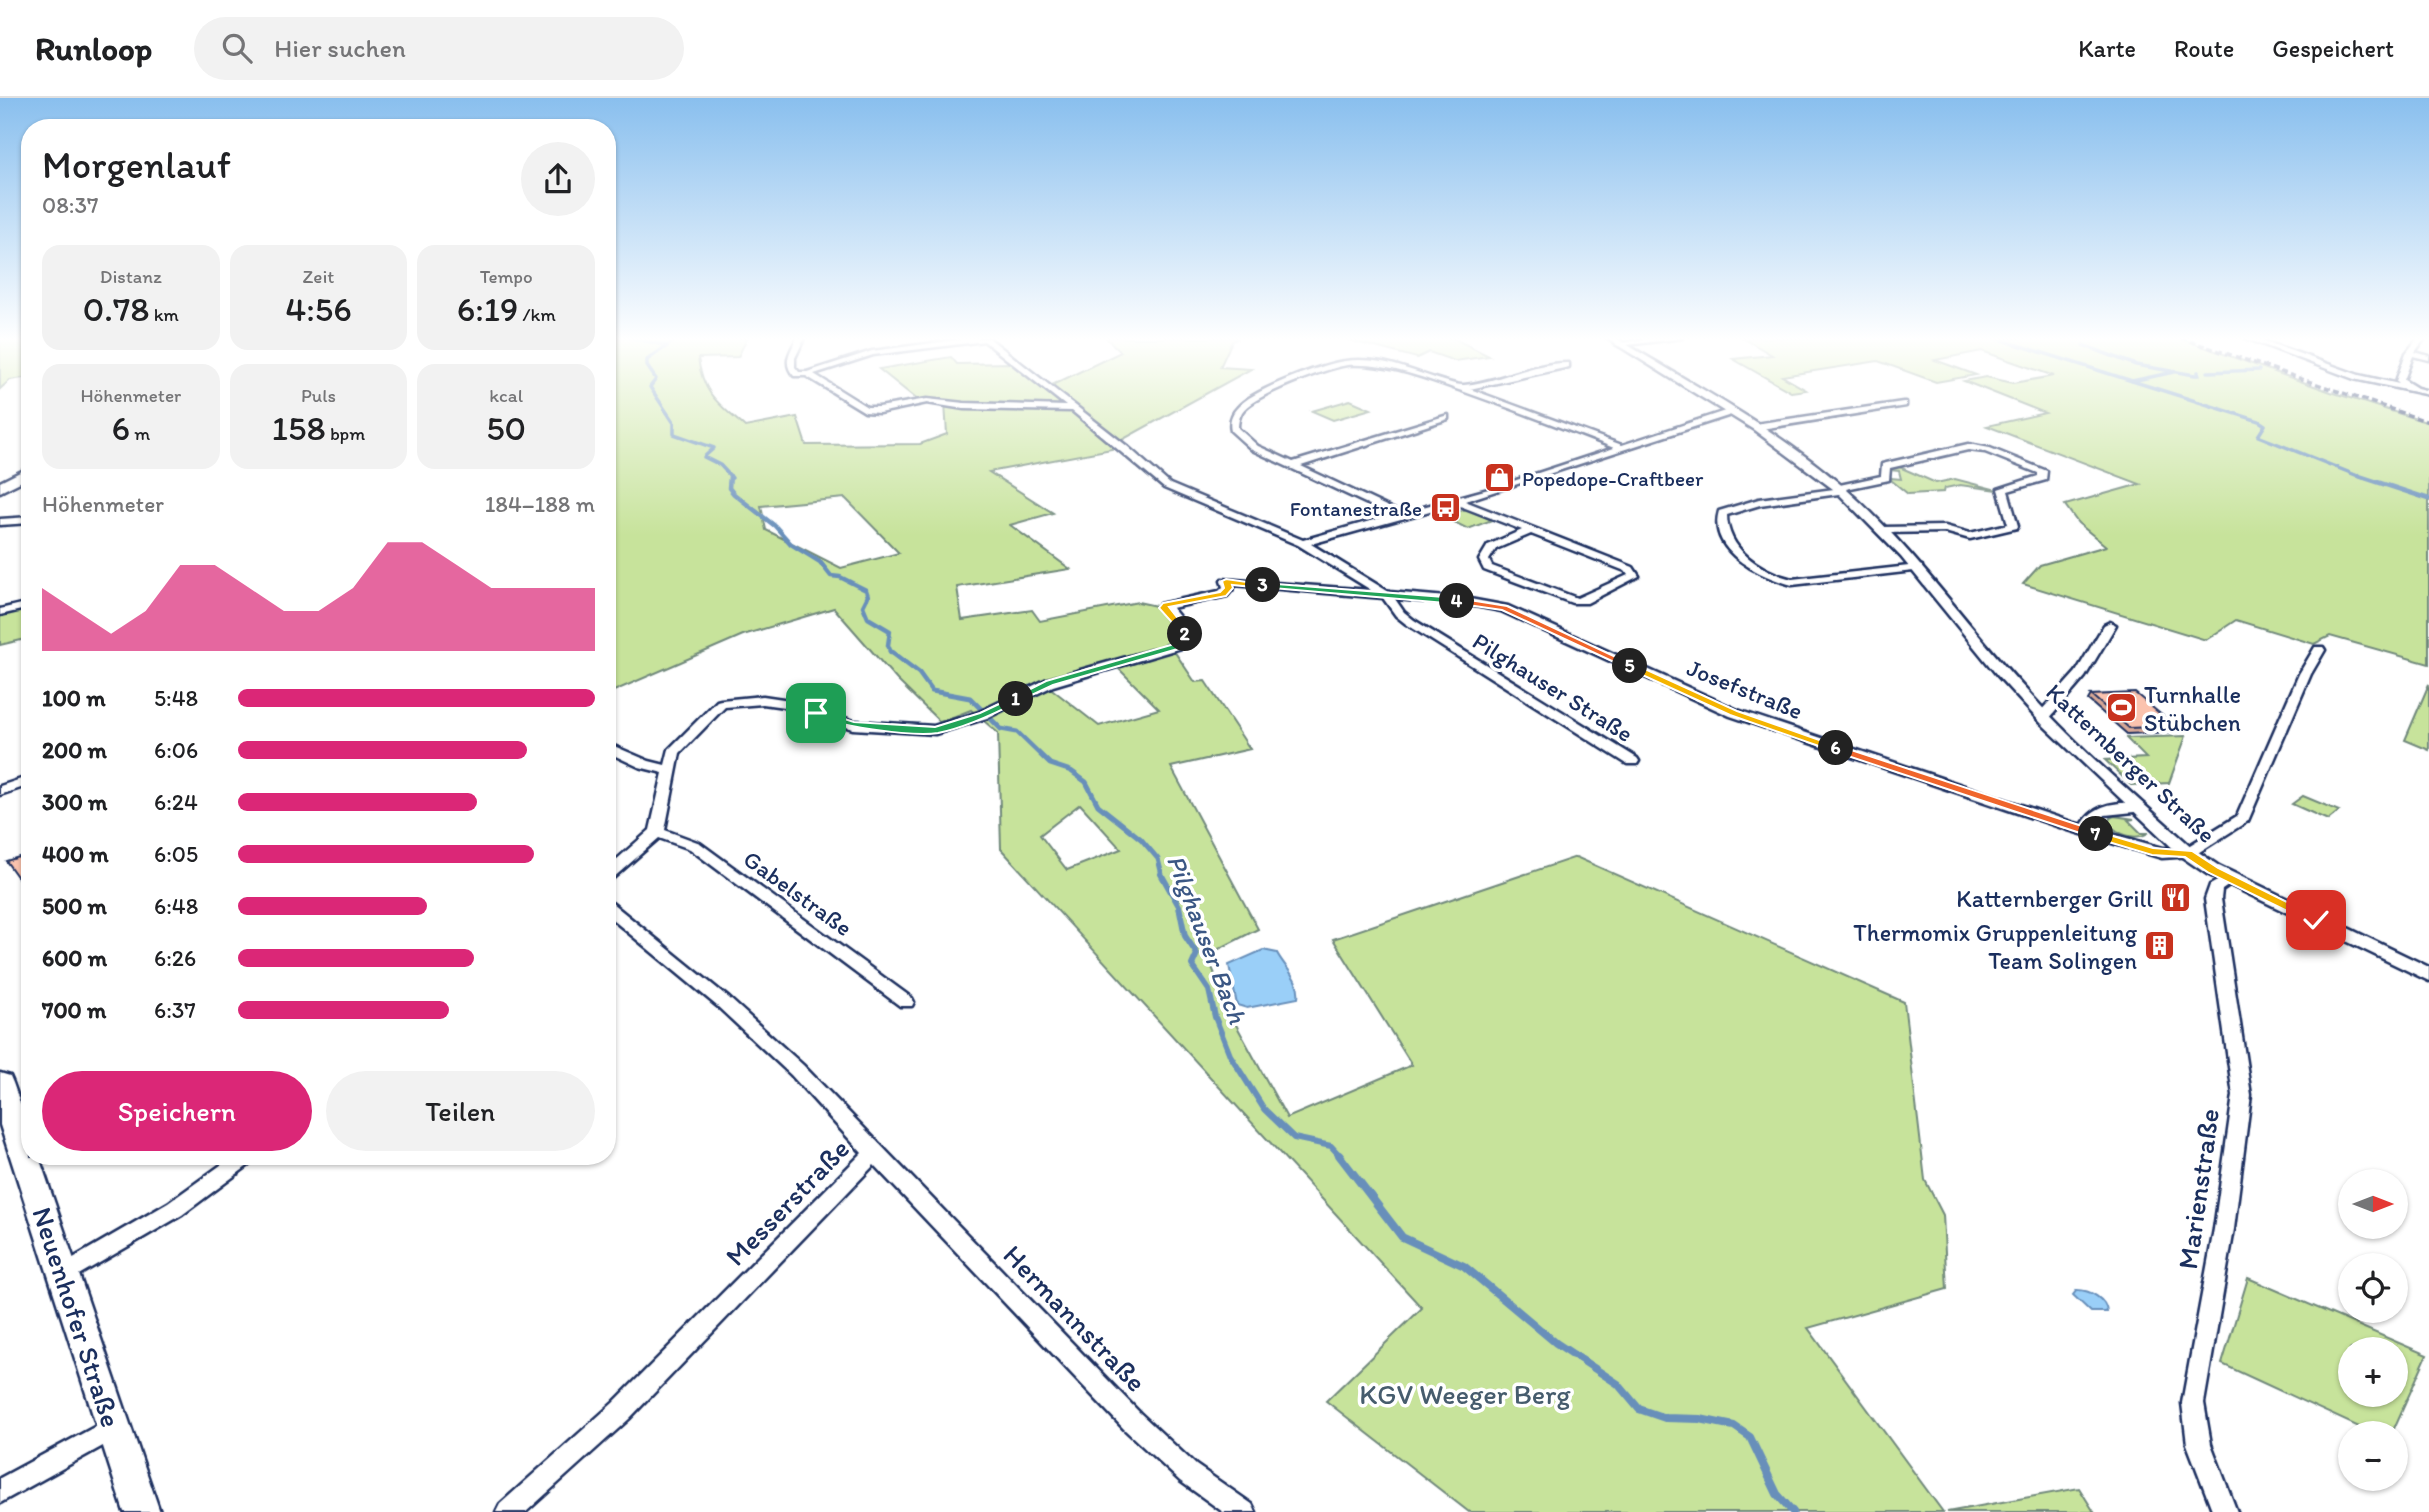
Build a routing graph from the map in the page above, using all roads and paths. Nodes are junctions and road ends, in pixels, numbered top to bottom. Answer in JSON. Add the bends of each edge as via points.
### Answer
{"nodes":[{"id":1,"x":857,"y":404,"type":"edge"},
{"id":2,"x":911,"y":404,"type":"edge"},
{"id":3,"x":949,"y":404,"type":"edge"},
{"id":4,"x":1067,"y":404,"type":"edge"},
{"id":5,"x":1246,"y":404,"type":"edge"},
{"id":6,"x":1508,"y":404,"type":"edge"},
{"id":7,"x":1718,"y":404,"type":"edge"},
{"id":8,"x":1902,"y":404,"type":"dead end"},
{"id":9,"x":1073,"y":409,"type":"junction"},
{"id":10,"x":1731,"y":412,"type":"junction"},
{"id":11,"x":1445,"y":418,"type":"dead end"},
{"id":12,"x":1755,"y":427,"type":"junction"},
{"id":13,"x":1622,"y":448,"type":"junction"},
{"id":14,"x":1294,"y":466,"type":"junction"},
{"id":15,"x":21,"y":476,"type":"edge"},
{"id":16,"x":0,"y":488,"type":"edge"},
{"id":17,"x":1840,"y":489,"type":"junction"},
{"id":18,"x":1455,"y":500,"type":"junction"},
{"id":19,"x":1400,"y":516,"type":"junction"},
{"id":20,"x":21,"y":521,"type":"edge"},
{"id":21,"x":0,"y":522,"type":"edge"},
{"id":22,"x":1883,"y":530,"type":"junction"},
{"id":23,"x":1529,"y":531,"type":"junction"},
{"id":24,"x":1302,"y":543,"type":"junction"},
{"id":25,"x":1918,"y":568,"type":"junction"},
{"id":26,"x":1388,"y":596,"type":"junction"},
{"id":27,"x":21,"y":607,"type":"edge"},
{"id":28,"x":0,"y":612,"type":"edge"},
{"id":29,"x":2110,"y":625,"type":"dead end"},
{"id":30,"x":2319,"y":650,"type":"dead end"},
{"id":31,"x":2043,"y":717,"type":"junction"},
{"id":32,"x":616,"y":751,"type":"edge"},
{"id":33,"x":1632,"y":761,"type":"dead end"},
{"id":34,"x":669,"y":770,"type":"junction"},
{"id":35,"x":21,"y":783,"type":"edge"},
{"id":36,"x":0,"y":791,"type":"edge"},
{"id":37,"x":2139,"y":808,"type":"junction"},
{"id":38,"x":2086,"y":831,"type":"junction"},
{"id":39,"x":657,"y":832,"type":"junction"},
{"id":40,"x":2188,"y":853,"type":"junction"},
{"id":41,"x":616,"y":868,"type":"edge"},
{"id":42,"x":2230,"y":879,"type":"junction"},
{"id":43,"x":616,"y":914,"type":"edge"},
{"id":44,"x":2429,"y":975,"type":"edge"},
{"id":45,"x":906,"y":1002,"type":"dead end"},
{"id":46,"x":0,"y":1083,"type":"edge"},
{"id":47,"x":21,"y":1147,"type":"edge"},
{"id":48,"x":874,"y":1153,"type":"junction"},
{"id":49,"x":27,"y":1165,"type":"edge"},
{"id":50,"x":235,"y":1165,"type":"edge"},
{"id":51,"x":63,"y":1274,"type":"junction"},
{"id":52,"x":113,"y":1428,"type":"junction"},
{"id":53,"x":0,"y":1490,"type":"edge"},
{"id":54,"x":142,"y":1512,"type":"edge"},
{"id":55,"x":508,"y":1512,"type":"edge"},
{"id":56,"x":1244,"y":1512,"type":"edge"},
{"id":57,"x":2225,"y":1512,"type":"edge"}],
"edges":[{"from":1,"to":2,"type":"street","via":[[878,410]]},
{"from":3,"to":9,"type":"street"},
{"from":4,"to":9,"type":"street"},
{"from":5,"to":14,"type":"street","via":[[1235,416],[1234,429],[1255,448]]},
{"from":6,"to":13,"type":"street"},
{"from":7,"to":10,"type":"street","name":"Katternberger Straße"},
{"from":8,"to":12,"type":"street"},
{"from":9,"to":24,"type":"street","via":[[1167,486]]},
{"from":10,"to":12,"type":"street","name":"Katternberger Straße"},
{"from":10,"to":13,"type":"street"},
{"from":11,"to":14,"type":"street"},
{"from":12,"to":17,"type":"street","name":"Katternberger Straße"},
{"from":13,"to":18,"type":"street"},
{"from":14,"to":19,"type":"street"},
{"from":15,"to":16,"type":"main road"},
{"from":17,"to":22,"type":"street","name":"Katternberger Straße"},
{"from":17,"to":22,"type":"street","via":[[1886,478],[1885,466],[1968,447],[2042,471],[2043,478],[2003,489],[2013,526],[1970,536],[1945,529]]},
{"from":17,"to":25,"type":"street","via":[[1727,510],[1721,517],[1727,538],[1754,569],[1792,582]]},
{"from":18,"to":19,"type":"street"},
{"from":18,"to":23,"type":"street"},
{"from":19,"to":24,"type":"street"},
{"from":20,"to":21,"type":"street"},
{"from":22,"to":25,"type":"street","name":"Katternberger Straße"},
{"from":23,"to":23,"type":"street","via":[[1629,569],[1634,576],[1576,601],[1488,568],[1484,560],[1489,550]]},
{"from":24,"to":26,"type":"street"},
{"from":25,"to":31,"type":"street","name":"Katternberger Straße"},
{"from":26,"to":33,"type":"street","name":"Pilghauser Straße","via":[[1410,622]]},
{"from":26,"to":34,"type":"street","name":"Josefstraße","via":[[1226,581],[1228,588],[1223,594],[1164,606],[1185,631],[1185,640],[1177,646],[1049,683],[944,729],[853,725],[775,702],[730,702],[720,704],[684,740],[674,752]]},
{"from":26,"to":38,"type":"street","name":"Josefstraße","via":[[1504,608],[1734,713]]},
{"from":27,"to":28,"type":"street"},
{"from":29,"to":31,"type":"street","via":[[2081,674]]},
{"from":30,"to":40,"type":"street","via":[[2244,818]]},
{"from":31,"to":37,"type":"street","name":"Katternberger Straße"},
{"from":32,"to":34,"type":"street"},
{"from":34,"to":39,"type":"street"},
{"from":35,"to":36,"type":"street"},
{"from":37,"to":38,"type":"street","via":[[2098,811]]},
{"from":37,"to":40,"type":"street","name":"Katternberger Straße"},
{"from":38,"to":40,"type":"street","name":"Josefstraße","via":[[2152,852]]},
{"from":39,"to":41,"type":"street"},
{"from":39,"to":45,"type":"street","name":"Gabelstraße","via":[[695,846]]},
{"from":40,"to":42,"type":"street","name":"Katternberger Straße"},
{"from":42,"to":44,"type":"street","name":"Katternberger Straße"},
{"from":42,"to":57,"type":"street","name":"Marienstraße","via":[[2215,888],[2213,899],[2242,1101],[2193,1403],[2199,1444]]},
{"from":43,"to":48,"type":"street","name":"Messerstraße","via":[[779,1053]]},
{"from":46,"to":47,"type":"main road","name":"Neuenhofer Straße"},
{"from":48,"to":55,"type":"street","name":"Messerstraße","via":[[621,1411]]},
{"from":48,"to":56,"type":"street","name":"Hermannstraße","via":[[1132,1421],[1188,1473]]},
{"from":49,"to":51,"type":"main road","name":"Neuenhofer Straße"},
{"from":50,"to":51,"type":"street","via":[[176,1209]]},
{"from":51,"to":52,"type":"main road","name":"Neuenhofer Straße"},
{"from":52,"to":53,"type":"street"},
{"from":52,"to":54,"type":"main road","name":"Neuenhofer Straße"}]}
